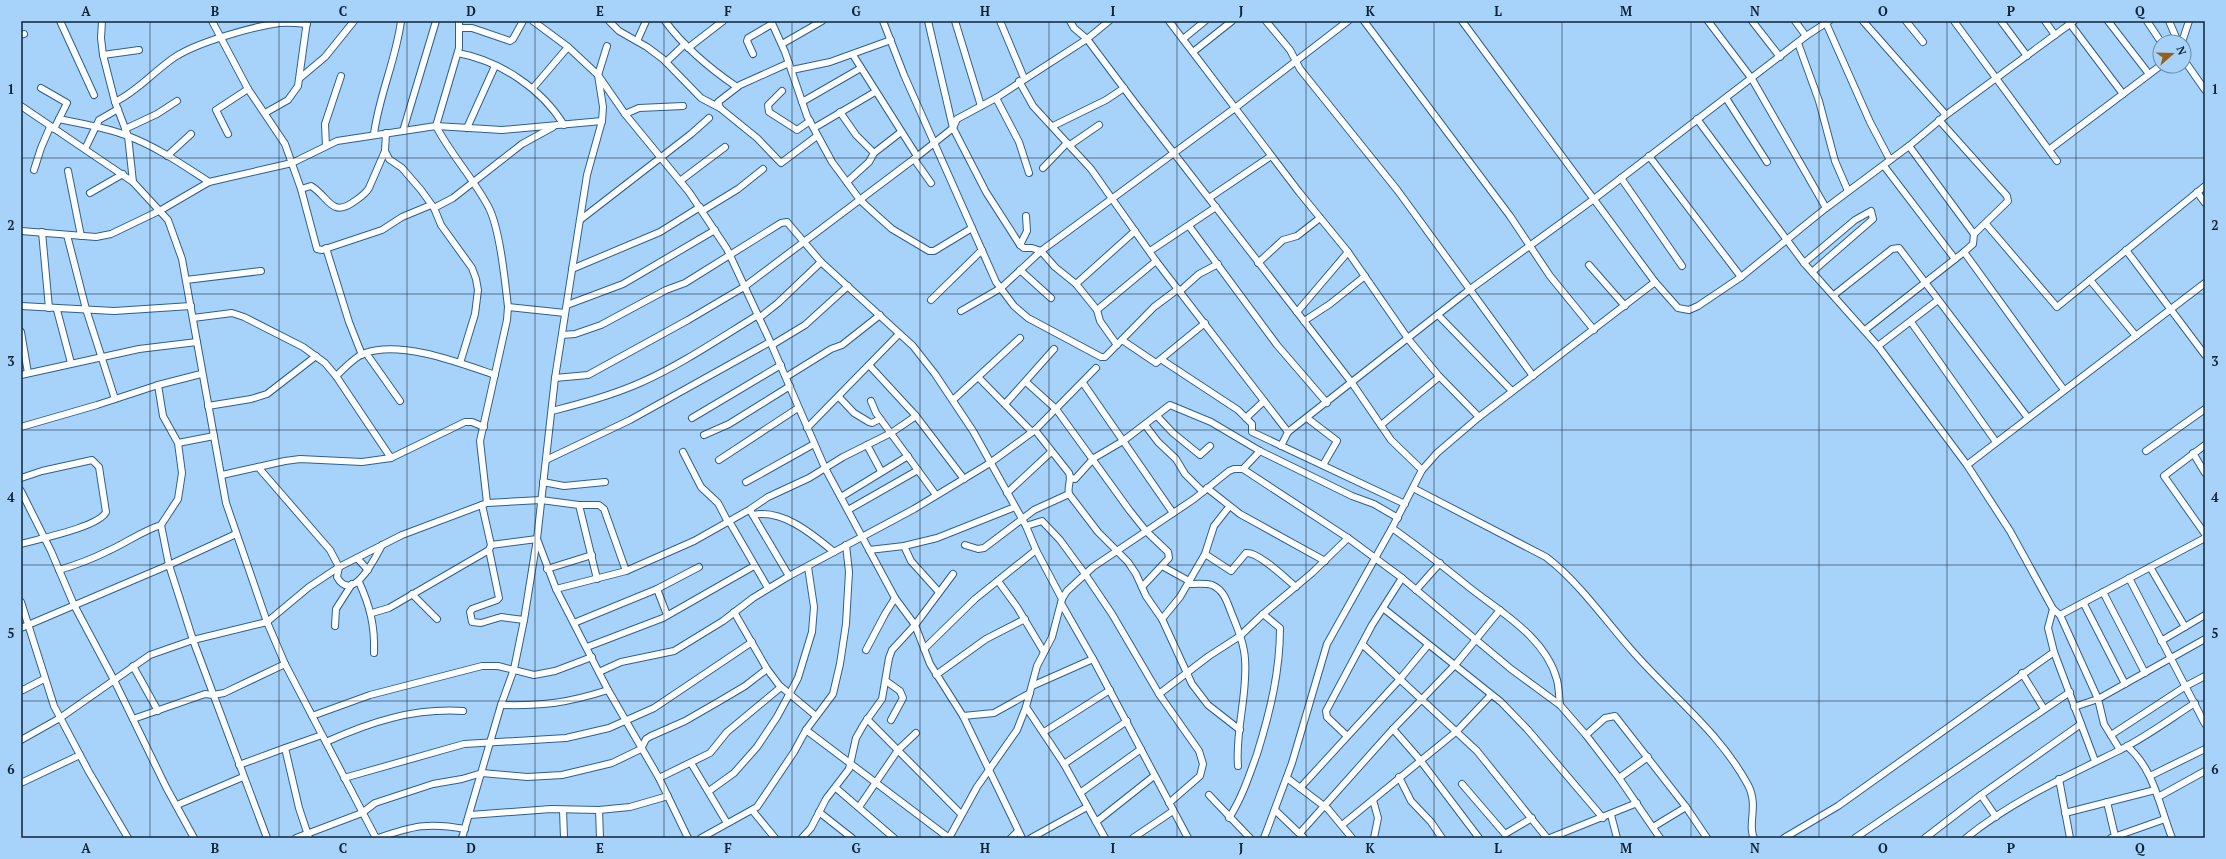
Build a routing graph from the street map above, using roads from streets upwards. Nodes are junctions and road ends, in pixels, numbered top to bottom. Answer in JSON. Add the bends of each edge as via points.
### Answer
{"nodes":[{"id":1,"x":60,"y":21,"type":"edge"},
{"id":2,"x":102,"y":21,"type":"edge"},
{"id":3,"x":212,"y":21,"type":"edge"},
{"id":4,"x":354,"y":21,"type":"edge"},
{"id":5,"x":401,"y":21,"type":"edge"},
{"id":6,"x":436,"y":21,"type":"edge"},
{"id":7,"x":459,"y":21,"type":"edge"},
{"id":8,"x":523,"y":21,"type":"edge"},
{"id":9,"x":533,"y":21,"type":"edge"},
{"id":10,"x":609,"y":21,"type":"edge"},
{"id":11,"x":646,"y":21,"type":"edge"},
{"id":12,"x":665,"y":21,"type":"edge"},
{"id":13,"x":723,"y":21,"type":"edge"},
{"id":14,"x":822,"y":21,"type":"edge"},
{"id":15,"x":883,"y":21,"type":"edge"},
{"id":16,"x":928,"y":21,"type":"edge"},
{"id":17,"x":955,"y":21,"type":"edge"},
{"id":18,"x":1000,"y":21,"type":"edge"},
{"id":19,"x":1070,"y":21,"type":"edge"},
{"id":20,"x":1109,"y":21,"type":"edge"},
{"id":21,"x":1170,"y":21,"type":"edge"},
{"id":22,"x":1205,"y":21,"type":"edge"},
{"id":23,"x":1232,"y":21,"type":"edge"},
{"id":24,"x":1266,"y":21,"type":"edge"},
{"id":25,"x":1348,"y":21,"type":"edge"},
{"id":26,"x":1364,"y":21,"type":"edge"},
{"id":27,"x":1462,"y":21,"type":"edge"},
{"id":28,"x":1708,"y":21,"type":"edge"},
{"id":29,"x":1752,"y":21,"type":"edge"},
{"id":30,"x":1795,"y":21,"type":"edge"},
{"id":31,"x":1863,"y":21,"type":"edge"},
{"id":32,"x":1906,"y":21,"type":"edge"},
{"id":33,"x":1954,"y":21,"type":"edge"},
{"id":34,"x":2001,"y":21,"type":"edge"},
{"id":35,"x":2045,"y":21,"type":"edge"},
{"id":36,"x":2108,"y":21,"type":"edge"},
{"id":37,"x":2147,"y":21,"type":"edge"},
{"id":38,"x":2169,"y":21,"type":"edge"},
{"id":39,"x":2189,"y":21,"type":"edge"},
{"id":40,"x":771,"y":22,"type":"edge"},
{"id":41,"x":1828,"y":22,"type":"edge"},
{"id":42,"x":2071,"y":22,"type":"edge"},
{"id":43,"x":307,"y":23,"type":"edge"},
{"id":44,"x":460,"y":28,"type":"junction"},
{"id":45,"x":2156,"y":34,"type":"edge"},
{"id":46,"x":2175,"y":34,"type":"edge"},
{"id":47,"x":2185,"y":34,"type":"edge"},
{"id":48,"x":2055,"y":35,"type":"junction"},
{"id":49,"x":1806,"y":36,"type":"junction"},
{"id":50,"x":220,"y":38,"type":"junction"},
{"id":51,"x":1087,"y":39,"type":"junction"},
{"id":52,"x":1183,"y":39,"type":"junction"},
{"id":53,"x":891,"y":40,"type":"junction"},
{"id":54,"x":637,"y":41,"type":"junction"},
{"id":55,"x":1923,"y":42,"type":"dead end"},
{"id":56,"x":1798,"y":43,"type":"junction"},
{"id":57,"x":782,"y":44,"type":"junction"},
{"id":58,"x":606,"y":46,"type":"dead end"},
{"id":59,"x":686,"y":46,"type":"junction"},
{"id":60,"x":568,"y":47,"type":"junction"},
{"id":61,"x":139,"y":50,"type":"dead end"},
{"id":62,"x":1193,"y":52,"type":"junction"},
{"id":63,"x":458,"y":54,"type":"junction"},
{"id":64,"x":753,"y":54,"type":"dead end"},
{"id":65,"x":103,"y":55,"type":"junction"},
{"id":66,"x":853,"y":55,"type":"junction"},
{"id":67,"x":2028,"y":56,"type":"junction"},
{"id":68,"x":1780,"y":57,"type":"junction"},
{"id":69,"x":1295,"y":60,"type":"junction"},
{"id":70,"x":666,"y":62,"type":"junction"},
{"id":71,"x":789,"y":63,"type":"junction"},
{"id":72,"x":495,"y":66,"type":"junction"},
{"id":73,"x":861,"y":68,"type":"junction"},
{"id":74,"x":792,"y":70,"type":"junction"},
{"id":75,"x":2192,"y":71,"type":"edge"},
{"id":76,"x":2152,"y":72,"type":"edge"},
{"id":77,"x":2149,"y":74,"type":"junction"},
{"id":78,"x":598,"y":75,"type":"junction"},
{"id":79,"x":341,"y":76,"type":"dead end"},
{"id":80,"x":300,"y":78,"type":"junction"},
{"id":81,"x":1752,"y":79,"type":"junction"},
{"id":82,"x":1997,"y":79,"type":"junction"},
{"id":83,"x":1022,"y":80,"type":"junction"},
{"id":84,"x":737,"y":86,"type":"junction"},
{"id":85,"x":41,"y":88,"type":"dead end"},
{"id":86,"x":533,"y":88,"type":"junction"},
{"id":87,"x":1124,"y":88,"type":"junction"},
{"id":88,"x":248,"y":89,"type":"junction"},
{"id":89,"x":2205,"y":90,"type":"edge"},
{"id":90,"x":782,"y":91,"type":"dead end"},
{"id":91,"x":875,"y":92,"type":"junction"},
{"id":92,"x":2123,"y":94,"type":"junction"},
{"id":93,"x":94,"y":95,"type":"dead end"},
{"id":94,"x":996,"y":98,"type":"junction"},
{"id":95,"x":1726,"y":98,"type":"junction"},
{"id":96,"x":177,"y":101,"type":"dead end"},
{"id":97,"x":115,"y":102,"type":"junction"},
{"id":98,"x":802,"y":102,"type":"junction"},
{"id":99,"x":21,"y":106,"type":"edge"},
{"id":100,"x":683,"y":106,"type":"dead end"},
{"id":101,"x":981,"y":106,"type":"junction"},
{"id":102,"x":720,"y":108,"type":"junction"},
{"id":103,"x":1235,"y":108,"type":"junction"},
{"id":104,"x":118,"y":109,"type":"junction"},
{"id":105,"x":840,"y":112,"type":"junction"},
{"id":106,"x":265,"y":114,"type":"junction"},
{"id":107,"x":625,"y":114,"type":"junction"},
{"id":108,"x":1946,"y":114,"type":"junction"},
{"id":109,"x":708,"y":118,"type":"dead end"},
{"id":110,"x":59,"y":119,"type":"junction"},
{"id":111,"x":1698,"y":119,"type":"junction"},
{"id":112,"x":1939,"y":120,"type":"junction"},
{"id":113,"x":602,"y":121,"type":"junction"},
{"id":114,"x":810,"y":121,"type":"junction"},
{"id":115,"x":564,"y":125,"type":"junction"},
{"id":116,"x":1099,"y":125,"type":"dead end"},
{"id":117,"x":96,"y":126,"type":"junction"},
{"id":118,"x":436,"y":126,"type":"junction"},
{"id":119,"x":556,"y":126,"type":"junction"},
{"id":120,"x":1053,"y":126,"type":"junction"},
{"id":121,"x":52,"y":128,"type":"junction"},
{"id":122,"x":467,"y":128,"type":"junction"},
{"id":123,"x":814,"y":128,"type":"junction"},
{"id":124,"x":953,"y":128,"type":"junction"},
{"id":125,"x":125,"y":129,"type":"junction"},
{"id":126,"x":403,"y":130,"type":"junction"},
{"id":127,"x":901,"y":132,"type":"junction"},
{"id":128,"x":386,"y":133,"type":"junction"},
{"id":129,"x":191,"y":134,"type":"dead end"},
{"id":130,"x":228,"y":134,"type":"dead end"},
{"id":131,"x":374,"y":134,"type":"junction"},
{"id":132,"x":128,"y":136,"type":"junction"},
{"id":133,"x":817,"y":136,"type":"junction"},
{"id":134,"x":935,"y":142,"type":"junction"},
{"id":135,"x":1068,"y":144,"type":"junction"},
{"id":136,"x":326,"y":146,"type":"junction"},
{"id":137,"x":1909,"y":146,"type":"junction"},
{"id":138,"x":725,"y":148,"type":"dead end"},
{"id":139,"x":85,"y":149,"type":"junction"},
{"id":140,"x":2050,"y":149,"type":"junction"},
{"id":141,"x":385,"y":151,"type":"junction"},
{"id":142,"x":1174,"y":152,"type":"junction"},
{"id":143,"x":874,"y":153,"type":"junction"},
{"id":144,"x":167,"y":156,"type":"junction"},
{"id":145,"x":1271,"y":156,"type":"junction"},
{"id":146,"x":1649,"y":156,"type":"junction"},
{"id":147,"x":916,"y":157,"type":"junction"},
{"id":148,"x":660,"y":158,"type":"junction"},
{"id":149,"x":1890,"y":160,"type":"junction"},
{"id":150,"x":2057,"y":161,"type":"dead end"},
{"id":151,"x":1767,"y":162,"type":"dead end"},
{"id":152,"x":292,"y":163,"type":"junction"},
{"id":153,"x":1884,"y":166,"type":"junction"},
{"id":154,"x":1043,"y":168,"type":"dead end"},
{"id":155,"x":763,"y":169,"type":"dead end"},
{"id":156,"x":34,"y":170,"type":"dead end"},
{"id":157,"x":68,"y":171,"type":"dead end"},
{"id":158,"x":123,"y":174,"type":"junction"},
{"id":159,"x":1029,"y":174,"type":"dead end"},
{"id":160,"x":1621,"y":178,"type":"junction"},
{"id":161,"x":680,"y":181,"type":"junction"},
{"id":162,"x":133,"y":182,"type":"junction"},
{"id":163,"x":209,"y":182,"type":"junction"},
{"id":164,"x":473,"y":182,"type":"junction"},
{"id":165,"x":847,"y":182,"type":"junction"},
{"id":166,"x":931,"y":183,"type":"dead end"},
{"id":167,"x":2205,"y":186,"type":"edge"},
{"id":168,"x":301,"y":189,"type":"junction"},
{"id":169,"x":1848,"y":191,"type":"junction"},
{"id":170,"x":2197,"y":192,"type":"junction"},
{"id":171,"x":90,"y":193,"type":"dead end"},
{"id":172,"x":1209,"y":198,"type":"junction"},
{"id":173,"x":1111,"y":199,"type":"junction"},
{"id":174,"x":1594,"y":199,"type":"junction"},
{"id":175,"x":860,"y":200,"type":"junction"},
{"id":176,"x":2205,"y":203,"type":"edge"},
{"id":177,"x":432,"y":206,"type":"junction"},
{"id":178,"x":1216,"y":207,"type":"junction"},
{"id":179,"x":1826,"y":208,"type":"junction"},
{"id":180,"x":701,"y":209,"type":"junction"},
{"id":181,"x":161,"y":210,"type":"junction"},
{"id":182,"x":1026,"y":216,"type":"dead end"},
{"id":183,"x":1320,"y":218,"type":"junction"},
{"id":184,"x":580,"y":220,"type":"junction"},
{"id":185,"x":1986,"y":224,"type":"junction"},
{"id":186,"x":1188,"y":226,"type":"junction"},
{"id":187,"x":972,"y":228,"type":"junction"},
{"id":188,"x":715,"y":230,"type":"junction"},
{"id":189,"x":1135,"y":231,"type":"junction"},
{"id":190,"x":21,"y":232,"type":"edge"},
{"id":191,"x":42,"y":232,"type":"junction"},
{"id":192,"x":67,"y":234,"type":"junction"},
{"id":193,"x":1974,"y":234,"type":"junction"},
{"id":194,"x":81,"y":236,"type":"junction"},
{"id":195,"x":1786,"y":240,"type":"junction"},
{"id":196,"x":803,"y":243,"type":"junction"},
{"id":197,"x":1020,"y":244,"type":"junction"},
{"id":198,"x":1530,"y":244,"type":"junction"},
{"id":199,"x":326,"y":248,"type":"junction"},
{"id":200,"x":982,"y":250,"type":"junction"},
{"id":201,"x":2126,"y":250,"type":"junction"},
{"id":202,"x":1041,"y":251,"type":"junction"},
{"id":203,"x":1150,"y":251,"type":"junction"},
{"id":204,"x":1348,"y":252,"type":"junction"},
{"id":205,"x":1964,"y":252,"type":"junction"},
{"id":206,"x":730,"y":255,"type":"junction"},
{"id":207,"x":1955,"y":259,"type":"junction"},
{"id":208,"x":1156,"y":261,"type":"junction"},
{"id":209,"x":821,"y":262,"type":"junction"},
{"id":210,"x":1258,"y":263,"type":"junction"},
{"id":211,"x":1218,"y":264,"type":"junction"},
{"id":212,"x":1804,"y":264,"type":"junction"},
{"id":213,"x":1589,"y":265,"type":"dead end"},
{"id":214,"x":1682,"y":266,"type":"dead end"},
{"id":215,"x":572,"y":269,"type":"junction"},
{"id":216,"x":1020,"y":270,"type":"junction"},
{"id":217,"x":261,"y":271,"type":"dead end"},
{"id":218,"x":1812,"y":272,"type":"junction"},
{"id":219,"x":1365,"y":276,"type":"junction"},
{"id":220,"x":1741,"y":277,"type":"junction"},
{"id":221,"x":186,"y":280,"type":"junction"},
{"id":222,"x":2090,"y":280,"type":"junction"},
{"id":223,"x":1655,"y":282,"type":"junction"},
{"id":224,"x":2205,"y":283,"type":"edge"},
{"id":225,"x":1076,"y":284,"type":"junction"},
{"id":226,"x":1925,"y":284,"type":"junction"},
{"id":227,"x":744,"y":286,"type":"junction"},
{"id":228,"x":848,"y":286,"type":"junction"},
{"id":229,"x":1001,"y":288,"type":"junction"},
{"id":230,"x":1179,"y":290,"type":"junction"},
{"id":231,"x":1469,"y":290,"type":"junction"},
{"id":232,"x":1834,"y":295,"type":"junction"},
{"id":233,"x":1051,"y":298,"type":"dead end"},
{"id":234,"x":931,"y":300,"type":"dead end"},
{"id":235,"x":1938,"y":300,"type":"junction"},
{"id":236,"x":567,"y":305,"type":"junction"},
{"id":237,"x":21,"y":306,"type":"edge"},
{"id":238,"x":191,"y":306,"type":"junction"},
{"id":239,"x":1625,"y":306,"type":"junction"},
{"id":240,"x":508,"y":307,"type":"junction"},
{"id":241,"x":49,"y":308,"type":"junction"},
{"id":242,"x":86,"y":309,"type":"junction"},
{"id":243,"x":2172,"y":309,"type":"junction"},
{"id":244,"x":57,"y":310,"type":"junction"},
{"id":245,"x":1097,"y":310,"type":"junction"},
{"id":246,"x":961,"y":311,"type":"dead end"},
{"id":247,"x":1297,"y":312,"type":"junction"},
{"id":248,"x":566,"y":313,"type":"junction"},
{"id":249,"x":880,"y":315,"type":"junction"},
{"id":250,"x":758,"y":316,"type":"junction"},
{"id":251,"x":1439,"y":316,"type":"junction"},
{"id":252,"x":193,"y":318,"type":"junction"},
{"id":253,"x":1304,"y":321,"type":"junction"},
{"id":254,"x":1911,"y":322,"type":"junction"},
{"id":255,"x":1205,"y":323,"type":"junction"},
{"id":256,"x":1594,"y":330,"type":"junction"},
{"id":257,"x":1864,"y":330,"type":"junction"},
{"id":258,"x":21,"y":332,"type":"edge"},
{"id":259,"x":562,"y":334,"type":"junction"},
{"id":260,"x":899,"y":334,"type":"junction"},
{"id":261,"x":2136,"y":336,"type":"junction"},
{"id":262,"x":1020,"y":338,"type":"dead end"},
{"id":263,"x":1122,"y":340,"type":"junction"},
{"id":264,"x":1409,"y":340,"type":"junction"},
{"id":265,"x":197,"y":342,"type":"junction"},
{"id":266,"x":771,"y":344,"type":"junction"},
{"id":267,"x":1117,"y":346,"type":"junction"},
{"id":268,"x":1878,"y":346,"type":"junction"},
{"id":269,"x":1054,"y":349,"type":"dead end"},
{"id":270,"x":364,"y":354,"type":"junction"},
{"id":271,"x":2205,"y":355,"type":"edge"},
{"id":272,"x":102,"y":356,"type":"junction"},
{"id":273,"x":316,"y":356,"type":"junction"},
{"id":274,"x":1162,"y":360,"type":"junction"},
{"id":275,"x":71,"y":363,"type":"junction"},
{"id":276,"x":460,"y":363,"type":"junction"},
{"id":277,"x":781,"y":365,"type":"junction"},
{"id":278,"x":869,"y":365,"type":"junction"},
{"id":279,"x":1096,"y":368,"type":"dead end"},
{"id":280,"x":28,"y":373,"type":"junction"},
{"id":281,"x":202,"y":374,"type":"junction"},
{"id":282,"x":21,"y":375,"type":"edge"},
{"id":283,"x":495,"y":375,"type":"junction"},
{"id":284,"x":336,"y":376,"type":"junction"},
{"id":285,"x":1533,"y":376,"type":"junction"},
{"id":286,"x":786,"y":377,"type":"junction"},
{"id":287,"x":1439,"y":377,"type":"junction"},
{"id":288,"x":555,"y":378,"type":"junction"},
{"id":289,"x":979,"y":378,"type":"junction"},
{"id":290,"x":1026,"y":382,"type":"junction"},
{"id":291,"x":1083,"y":384,"type":"junction"},
{"id":292,"x":1352,"y":384,"type":"junction"},
{"id":293,"x":158,"y":385,"type":"junction"},
{"id":294,"x":790,"y":386,"type":"junction"},
{"id":295,"x":2064,"y":390,"type":"junction"},
{"id":296,"x":1512,"y":391,"type":"junction"},
{"id":297,"x":839,"y":397,"type":"junction"},
{"id":298,"x":115,"y":399,"type":"junction"},
{"id":299,"x":954,"y":399,"type":"junction"},
{"id":300,"x":871,"y":401,"type":"dead end"},
{"id":301,"x":1264,"y":401,"type":"junction"},
{"id":302,"x":400,"y":402,"type":"dead end"},
{"id":303,"x":1327,"y":403,"type":"junction"},
{"id":304,"x":1005,"y":404,"type":"junction"},
{"id":305,"x":208,"y":406,"type":"junction"},
{"id":306,"x":798,"y":408,"type":"junction"},
{"id":307,"x":1056,"y":409,"type":"junction"},
{"id":308,"x":2205,"y":409,"type":"edge"},
{"id":309,"x":552,"y":411,"type":"junction"},
{"id":310,"x":916,"y":416,"type":"junction"},
{"id":311,"x":1157,"y":416,"type":"junction"},
{"id":312,"x":1479,"y":417,"type":"junction"},
{"id":313,"x":692,"y":418,"type":"dead end"},
{"id":314,"x":1246,"y":418,"type":"junction"},
{"id":315,"x":1307,"y":418,"type":"junction"},
{"id":316,"x":2028,"y":418,"type":"junction"},
{"id":317,"x":880,"y":419,"type":"junction"},
{"id":318,"x":1145,"y":425,"type":"junction"},
{"id":319,"x":1381,"y":425,"type":"junction"},
{"id":320,"x":21,"y":426,"type":"edge"},
{"id":321,"x":484,"y":427,"type":"junction"},
{"id":322,"x":807,"y":428,"type":"junction"},
{"id":323,"x":1033,"y":431,"type":"junction"},
{"id":324,"x":1288,"y":432,"type":"junction"},
{"id":325,"x":891,"y":433,"type":"junction"},
{"id":326,"x":704,"y":435,"type":"dead end"},
{"id":327,"x":214,"y":436,"type":"junction"},
{"id":328,"x":1123,"y":441,"type":"junction"},
{"id":329,"x":1996,"y":442,"type":"junction"},
{"id":330,"x":178,"y":443,"type":"junction"},
{"id":331,"x":814,"y":444,"type":"junction"},
{"id":332,"x":867,"y":445,"type":"junction"},
{"id":333,"x":2205,"y":445,"type":"edge"},
{"id":334,"x":1210,"y":446,"type":"dead end"},
{"id":335,"x":1281,"y":446,"type":"junction"},
{"id":336,"x":1260,"y":451,"type":"junction"},
{"id":337,"x":2146,"y":451,"type":"dead end"},
{"id":338,"x":683,"y":452,"type":"dead end"},
{"id":339,"x":1051,"y":452,"type":"junction"},
{"id":340,"x":2193,"y":453,"type":"junction"},
{"id":341,"x":908,"y":456,"type":"junction"},
{"id":342,"x":391,"y":458,"type":"junction"},
{"id":343,"x":1094,"y":458,"type":"junction"},
{"id":344,"x":546,"y":460,"type":"junction"},
{"id":345,"x":719,"y":460,"type":"dead end"},
{"id":346,"x":990,"y":463,"type":"junction"},
{"id":347,"x":1322,"y":465,"type":"junction"},
{"id":348,"x":1967,"y":465,"type":"junction"},
{"id":349,"x":258,"y":467,"type":"junction"},
{"id":350,"x":825,"y":468,"type":"junction"},
{"id":351,"x":1243,"y":469,"type":"junction"},
{"id":352,"x":918,"y":470,"type":"junction"},
{"id":353,"x":1422,"y":470,"type":"junction"},
{"id":354,"x":881,"y":471,"type":"junction"},
{"id":355,"x":2205,"y":473,"type":"edge"},
{"id":356,"x":222,"y":475,"type":"junction"},
{"id":357,"x":21,"y":478,"type":"edge"},
{"id":358,"x":1071,"y":478,"type":"junction"},
{"id":359,"x":964,"y":479,"type":"junction"},
{"id":360,"x":543,"y":482,"type":"junction"},
{"id":361,"x":605,"y":482,"type":"dead end"},
{"id":362,"x":746,"y":482,"type":"dead end"},
{"id":363,"x":1413,"y":488,"type":"junction"},
{"id":364,"x":1205,"y":490,"type":"junction"},
{"id":365,"x":21,"y":491,"type":"edge"},
{"id":366,"x":1007,"y":493,"type":"junction"},
{"id":367,"x":1069,"y":494,"type":"junction"},
{"id":368,"x":936,"y":495,"type":"junction"},
{"id":369,"x":841,"y":497,"type":"junction"},
{"id":370,"x":541,"y":500,"type":"junction"},
{"id":371,"x":484,"y":504,"type":"junction"},
{"id":372,"x":579,"y":505,"type":"junction"},
{"id":373,"x":1404,"y":506,"type":"junction"},
{"id":374,"x":1015,"y":507,"type":"junction"},
{"id":375,"x":1229,"y":507,"type":"junction"},
{"id":376,"x":848,"y":510,"type":"junction"},
{"id":377,"x":751,"y":512,"type":"junction"},
{"id":378,"x":1174,"y":513,"type":"junction"},
{"id":379,"x":1398,"y":516,"type":"junction"},
{"id":380,"x":1022,"y":519,"type":"junction"},
{"id":381,"x":729,"y":521,"type":"junction"},
{"id":382,"x":161,"y":525,"type":"junction"},
{"id":383,"x":1026,"y":526,"type":"junction"},
{"id":384,"x":1392,"y":528,"type":"junction"},
{"id":385,"x":1146,"y":531,"type":"junction"},
{"id":386,"x":236,"y":534,"type":"junction"},
{"id":387,"x":862,"y":537,"type":"junction"},
{"id":388,"x":44,"y":538,"type":"junction"},
{"id":389,"x":1348,"y":538,"type":"junction"},
{"id":390,"x":2205,"y":538,"type":"edge"},
{"id":391,"x":537,"y":539,"type":"junction"},
{"id":392,"x":21,"y":544,"type":"edge"},
{"id":393,"x":382,"y":545,"type":"junction"},
{"id":394,"x":846,"y":545,"type":"junction"},
{"id":395,"x":965,"y":545,"type":"dead end"},
{"id":396,"x":904,"y":546,"type":"junction"},
{"id":397,"x":490,"y":547,"type":"junction"},
{"id":398,"x":869,"y":550,"type":"junction"},
{"id":399,"x":1036,"y":550,"type":"junction"},
{"id":400,"x":834,"y":552,"type":"junction"},
{"id":401,"x":1116,"y":552,"type":"junction"},
{"id":402,"x":1205,"y":554,"type":"junction"},
{"id":403,"x":592,"y":555,"type":"junction"},
{"id":404,"x":357,"y":558,"type":"junction"},
{"id":405,"x":1374,"y":558,"type":"junction"},
{"id":406,"x":1325,"y":561,"type":"junction"},
{"id":407,"x":1440,"y":563,"type":"junction"},
{"id":408,"x":169,"y":565,"type":"junction"},
{"id":409,"x":754,"y":566,"type":"junction"},
{"id":410,"x":1162,"y":566,"type":"junction"},
{"id":411,"x":339,"y":567,"type":"junction"},
{"id":412,"x":698,"y":567,"type":"dead end"},
{"id":413,"x":808,"y":567,"type":"junction"},
{"id":414,"x":2150,"y":567,"type":"junction"},
{"id":415,"x":547,"y":569,"type":"junction"},
{"id":416,"x":59,"y":570,"type":"junction"},
{"id":417,"x":368,"y":570,"type":"junction"},
{"id":418,"x":626,"y":572,"type":"junction"},
{"id":419,"x":953,"y":574,"type":"dead end"},
{"id":420,"x":1085,"y":574,"type":"junction"},
{"id":421,"x":789,"y":576,"type":"junction"},
{"id":422,"x":1402,"y":578,"type":"junction"},
{"id":423,"x":2129,"y":578,"type":"junction"},
{"id":424,"x":597,"y":579,"type":"junction"},
{"id":425,"x":998,"y":581,"type":"junction"},
{"id":426,"x":359,"y":582,"type":"junction"},
{"id":427,"x":1188,"y":582,"type":"junction"},
{"id":428,"x":352,"y":584,"type":"junction"},
{"id":429,"x":1142,"y":586,"type":"junction"},
{"id":430,"x":1296,"y":587,"type":"junction"},
{"id":431,"x":768,"y":588,"type":"junction"},
{"id":432,"x":556,"y":589,"type":"junction"},
{"id":433,"x":657,"y":589,"type":"junction"},
{"id":434,"x":1416,"y":590,"type":"junction"},
{"id":435,"x":938,"y":591,"type":"junction"},
{"id":436,"x":2103,"y":592,"type":"junction"},
{"id":437,"x":412,"y":594,"type":"junction"},
{"id":438,"x":895,"y":598,"type":"junction"},
{"id":439,"x":1061,"y":601,"type":"junction"},
{"id":440,"x":21,"y":602,"type":"edge"},
{"id":441,"x":2084,"y":604,"type":"junction"},
{"id":442,"x":74,"y":605,"type":"junction"},
{"id":443,"x":1383,"y":608,"type":"junction"},
{"id":444,"x":2054,"y":609,"type":"junction"},
{"id":445,"x":1500,"y":610,"type":"junction"},
{"id":446,"x":372,"y":612,"type":"junction"},
{"id":447,"x":734,"y":612,"type":"junction"},
{"id":448,"x":1263,"y":614,"type":"junction"},
{"id":449,"x":667,"y":615,"type":"junction"},
{"id":450,"x":2060,"y":615,"type":"junction"},
{"id":451,"x":2205,"y":615,"type":"edge"},
{"id":452,"x":436,"y":619,"type":"dead end"},
{"id":453,"x":1025,"y":619,"type":"junction"},
{"id":454,"x":524,"y":620,"type":"junction"},
{"id":455,"x":1162,"y":620,"type":"junction"},
{"id":456,"x":267,"y":622,"type":"junction"},
{"id":457,"x":574,"y":623,"type":"junction"},
{"id":458,"x":27,"y":625,"type":"junction"},
{"id":459,"x":915,"y":625,"type":"junction"},
{"id":460,"x":335,"y":626,"type":"dead end"},
{"id":461,"x":2185,"y":627,"type":"junction"},
{"id":462,"x":21,"y":628,"type":"edge"},
{"id":463,"x":1240,"y":636,"type":"junction"},
{"id":464,"x":1477,"y":639,"type":"junction"},
{"id":465,"x":2205,"y":639,"type":"edge"},
{"id":466,"x":193,"y":640,"type":"junction"},
{"id":467,"x":2161,"y":641,"type":"junction"},
{"id":468,"x":752,"y":642,"type":"junction"},
{"id":469,"x":1362,"y":644,"type":"junction"},
{"id":470,"x":1428,"y":645,"type":"junction"},
{"id":471,"x":587,"y":646,"type":"junction"},
{"id":472,"x":924,"y":648,"type":"junction"},
{"id":473,"x":866,"y":650,"type":"dead end"},
{"id":474,"x":1044,"y":652,"type":"junction"},
{"id":475,"x":2054,"y":652,"type":"junction"},
{"id":476,"x":374,"y":653,"type":"dead end"},
{"id":477,"x":592,"y":657,"type":"junction"},
{"id":478,"x":2170,"y":658,"type":"junction"},
{"id":479,"x":1094,"y":659,"type":"junction"},
{"id":480,"x":285,"y":664,"type":"junction"},
{"id":481,"x":1455,"y":665,"type":"junction"},
{"id":482,"x":133,"y":666,"type":"junction"},
{"id":483,"x":514,"y":669,"type":"junction"},
{"id":484,"x":767,"y":669,"type":"junction"},
{"id":485,"x":599,"y":672,"type":"junction"},
{"id":486,"x":2022,"y":673,"type":"junction"},
{"id":487,"x":2145,"y":673,"type":"junction"},
{"id":488,"x":936,"y":675,"type":"junction"},
{"id":489,"x":1186,"y":675,"type":"junction"},
{"id":490,"x":2205,"y":676,"type":"edge"},
{"id":491,"x":44,"y":679,"type":"junction"},
{"id":492,"x":1400,"y":679,"type":"junction"},
{"id":493,"x":114,"y":680,"type":"junction"},
{"id":494,"x":886,"y":681,"type":"junction"},
{"id":495,"x":2125,"y":684,"type":"junction"},
{"id":496,"x":2186,"y":686,"type":"junction"},
{"id":497,"x":781,"y":687,"type":"junction"},
{"id":498,"x":1031,"y":689,"type":"junction"},
{"id":499,"x":608,"y":690,"type":"junction"},
{"id":500,"x":1110,"y":690,"type":"junction"},
{"id":501,"x":21,"y":691,"type":"edge"},
{"id":502,"x":2070,"y":692,"type":"junction"},
{"id":503,"x":1159,"y":694,"type":"junction"},
{"id":504,"x":213,"y":695,"type":"junction"},
{"id":505,"x":790,"y":695,"type":"junction"},
{"id":506,"x":1490,"y":695,"type":"junction"},
{"id":507,"x":1422,"y":698,"type":"junction"},
{"id":508,"x":2098,"y":699,"type":"junction"},
{"id":509,"x":2195,"y":703,"type":"junction"},
{"id":510,"x":501,"y":705,"type":"junction"},
{"id":511,"x":1560,"y":705,"type":"junction"},
{"id":512,"x":1026,"y":707,"type":"junction"},
{"id":513,"x":2074,"y":707,"type":"junction"},
{"id":514,"x":2044,"y":709,"type":"junction"},
{"id":515,"x":158,"y":711,"type":"junction"},
{"id":516,"x":463,"y":711,"type":"dead end"},
{"id":517,"x":2202,"y":714,"type":"edge"},
{"id":518,"x":312,"y":716,"type":"junction"},
{"id":519,"x":816,"y":716,"type":"junction"},
{"id":520,"x":963,"y":716,"type":"junction"},
{"id":521,"x":60,"y":718,"type":"junction"},
{"id":522,"x":133,"y":719,"type":"junction"},
{"id":523,"x":625,"y":720,"type":"junction"},
{"id":524,"x":867,"y":720,"type":"junction"},
{"id":525,"x":890,"y":720,"type":"dead end"},
{"id":526,"x":1126,"y":721,"type":"junction"},
{"id":527,"x":2081,"y":724,"type":"junction"},
{"id":528,"x":2205,"y":724,"type":"edge"},
{"id":529,"x":1393,"y":729,"type":"junction"},
{"id":530,"x":806,"y":730,"type":"junction"},
{"id":531,"x":1240,"y":730,"type":"junction"},
{"id":532,"x":1044,"y":732,"type":"junction"},
{"id":533,"x":1457,"y":732,"type":"junction"},
{"id":534,"x":916,"y":733,"type":"dead end"},
{"id":535,"x":322,"y":734,"type":"junction"},
{"id":536,"x":1586,"y":735,"type":"junction"},
{"id":537,"x":2111,"y":735,"type":"junction"},
{"id":538,"x":1347,"y":736,"type":"junction"},
{"id":539,"x":21,"y":740,"type":"edge"},
{"id":540,"x":326,"y":742,"type":"junction"},
{"id":541,"x":491,"y":742,"type":"junction"},
{"id":542,"x":2127,"y":746,"type":"junction"},
{"id":543,"x":285,"y":748,"type":"junction"},
{"id":544,"x":641,"y":749,"type":"junction"},
{"id":545,"x":1141,"y":749,"type":"junction"},
{"id":546,"x":2205,"y":749,"type":"edge"},
{"id":547,"x":898,"y":750,"type":"junction"},
{"id":548,"x":2120,"y":750,"type":"junction"},
{"id":549,"x":80,"y":755,"type":"junction"},
{"id":550,"x":1648,"y":757,"type":"junction"},
{"id":551,"x":1420,"y":760,"type":"junction"},
{"id":552,"x":2094,"y":761,"type":"junction"},
{"id":553,"x":691,"y":763,"type":"junction"},
{"id":554,"x":851,"y":764,"type":"junction"},
{"id":555,"x":1064,"y":764,"type":"junction"},
{"id":556,"x":239,"y":765,"type":"junction"},
{"id":557,"x":1238,"y":766,"type":"dead end"},
{"id":558,"x":990,"y":769,"type":"junction"},
{"id":559,"x":2205,"y":771,"type":"edge"},
{"id":560,"x":482,"y":773,"type":"junction"},
{"id":561,"x":1154,"y":776,"type":"junction"},
{"id":562,"x":2150,"y":776,"type":"junction"},
{"id":563,"x":243,"y":777,"type":"junction"},
{"id":564,"x":1400,"y":777,"type":"junction"},
{"id":565,"x":344,"y":778,"type":"junction"},
{"id":566,"x":659,"y":778,"type":"junction"},
{"id":567,"x":1287,"y":778,"type":"junction"},
{"id":568,"x":1619,"y":778,"type":"junction"},
{"id":569,"x":2059,"y":779,"type":"junction"},
{"id":570,"x":21,"y":782,"type":"edge"},
{"id":571,"x":874,"y":783,"type":"junction"},
{"id":572,"x":1462,"y":784,"type":"dead end"},
{"id":573,"x":836,"y":788,"type":"junction"},
{"id":574,"x":1300,"y":788,"type":"junction"},
{"id":575,"x":2155,"y":790,"type":"junction"},
{"id":576,"x":709,"y":791,"type":"junction"},
{"id":577,"x":1080,"y":793,"type":"junction"},
{"id":578,"x":1208,"y":795,"type":"dead end"},
{"id":579,"x":1981,"y":795,"type":"junction"},
{"id":580,"x":668,"y":796,"type":"junction"},
{"id":581,"x":2158,"y":797,"type":"junction"},
{"id":582,"x":1373,"y":800,"type":"junction"},
{"id":583,"x":2107,"y":802,"type":"junction"},
{"id":584,"x":1169,"y":803,"type":"junction"},
{"id":585,"x":1637,"y":803,"type":"junction"},
{"id":586,"x":177,"y":805,"type":"junction"},
{"id":587,"x":1323,"y":806,"type":"junction"},
{"id":588,"x":859,"y":807,"type":"junction"},
{"id":589,"x":1087,"y":807,"type":"junction"},
{"id":590,"x":1686,"y":807,"type":"junction"},
{"id":591,"x":563,"y":810,"type":"junction"},
{"id":592,"x":599,"y":810,"type":"junction"},
{"id":593,"x":752,"y":810,"type":"junction"},
{"id":594,"x":1275,"y":810,"type":"junction"},
{"id":595,"x":1173,"y":811,"type":"junction"},
{"id":596,"x":820,"y":812,"type":"junction"},
{"id":597,"x":362,"y":813,"type":"junction"},
{"id":598,"x":2065,"y":813,"type":"junction"},
{"id":599,"x":961,"y":814,"type":"junction"},
{"id":600,"x":470,"y":815,"type":"junction"},
{"id":601,"x":1611,"y":815,"type":"junction"},
{"id":602,"x":1996,"y":817,"type":"junction"},
{"id":603,"x":1229,"y":818,"type":"junction"},
{"id":604,"x":1532,"y":818,"type":"junction"},
{"id":605,"x":1603,"y":818,"type":"junction"},
{"id":606,"x":2165,"y":819,"type":"junction"},
{"id":607,"x":1096,"y":822,"type":"junction"},
{"id":608,"x":727,"y":823,"type":"junction"},
{"id":609,"x":1342,"y":825,"type":"junction"},
{"id":610,"x":1653,"y":827,"type":"junction"},
{"id":611,"x":465,"y":829,"type":"junction"},
{"id":612,"x":1018,"y":831,"type":"junction"},
{"id":613,"x":1300,"y":833,"type":"junction"},
{"id":614,"x":309,"y":836,"type":"edge"},
{"id":615,"x":1658,"y":836,"type":"edge"},
{"id":616,"x":126,"y":837,"type":"edge"},
{"id":617,"x":1103,"y":837,"type":"edge"},
{"id":618,"x":1969,"y":837,"type":"edge"},
{"id":619,"x":2113,"y":837,"type":"edge"},
{"id":620,"x":194,"y":838,"type":"edge"},
{"id":621,"x":267,"y":838,"type":"edge"},
{"id":622,"x":296,"y":838,"type":"edge"},
{"id":623,"x":377,"y":838,"type":"edge"},
{"id":624,"x":462,"y":838,"type":"edge"},
{"id":625,"x":564,"y":838,"type":"edge"},
{"id":626,"x":600,"y":838,"type":"edge"},
{"id":627,"x":688,"y":838,"type":"edge"},
{"id":628,"x":701,"y":838,"type":"edge"},
{"id":629,"x":775,"y":838,"type":"edge"},
{"id":630,"x":802,"y":838,"type":"edge"},
{"id":631,"x":852,"y":838,"type":"edge"},
{"id":632,"x":894,"y":838,"type":"edge"},
{"id":633,"x":949,"y":838,"type":"edge"},
{"id":634,"x":1011,"y":838,"type":"edge"},
{"id":635,"x":1022,"y":838,"type":"edge"},
{"id":636,"x":1030,"y":838,"type":"edge"},
{"id":637,"x":1134,"y":838,"type":"edge"},
{"id":638,"x":1188,"y":838,"type":"edge"},
{"id":639,"x":1250,"y":838,"type":"edge"},
{"id":640,"x":1264,"y":838,"type":"edge"},
{"id":641,"x":1304,"y":838,"type":"edge"},
{"id":642,"x":1352,"y":838,"type":"edge"},
{"id":643,"x":1374,"y":838,"type":"edge"},
{"id":644,"x":1442,"y":838,"type":"edge"},
{"id":645,"x":1479,"y":838,"type":"edge"},
{"id":646,"x":1547,"y":838,"type":"edge"},
{"id":647,"x":1550,"y":838,"type":"edge"},
{"id":648,"x":1617,"y":838,"type":"edge"},
{"id":649,"x":1651,"y":838,"type":"edge"},
{"id":650,"x":1707,"y":838,"type":"edge"},
{"id":651,"x":1754,"y":838,"type":"edge"},
{"id":652,"x":1784,"y":838,"type":"edge"},
{"id":653,"x":1855,"y":838,"type":"edge"},
{"id":654,"x":1925,"y":838,"type":"edge"},
{"id":655,"x":2070,"y":838,"type":"edge"},
{"id":656,"x":2172,"y":838,"type":"edge"}],
"edges":[{"from":1,"to":93,"type":"street"},
{"from":2,"to":65,"type":"street"},
{"from":3,"to":50,"type":"street"},
{"from":4,"to":80,"type":"street","via":[[326,57]]},
{"from":5,"to":131,"type":"street","via":[[398,41],[381,96]]},
{"from":6,"to":126,"type":"street"},
{"from":7,"to":44,"type":"street"},
{"from":8,"to":44,"type":"street","via":[[510,41],[472,28]]},
{"from":9,"to":60,"type":"street"},
{"from":10,"to":54,"type":"street","via":[[619,31]]},
{"from":11,"to":54,"type":"street"},
{"from":12,"to":59,"type":"street"},
{"from":13,"to":59,"type":"street"},
{"from":14,"to":57,"type":"street"},
{"from":15,"to":53,"type":"street"},
{"from":16,"to":124,"type":"street"},
{"from":17,"to":101,"type":"street"},
{"from":18,"to":83,"type":"street"},
{"from":19,"to":51,"type":"street"},
{"from":20,"to":51,"type":"street"},
{"from":21,"to":52,"type":"street"},
{"from":22,"to":52,"type":"street"},
{"from":23,"to":62,"type":"street"},
{"from":24,"to":69,"type":"street"},
{"from":25,"to":69,"type":"street"},
{"from":26,"to":198,"type":"street"},
{"from":27,"to":174,"type":"street"},
{"from":28,"to":81,"type":"street"},
{"from":29,"to":68,"type":"street"},
{"from":30,"to":49,"type":"street"},
{"from":31,"to":108,"type":"street"},
{"from":32,"to":55,"type":"street"},
{"from":33,"to":82,"type":"street"},
{"from":34,"to":67,"type":"street"},
{"from":35,"to":48,"type":"street"},
{"from":36,"to":77,"type":"street"},
{"from":37,"to":45,"type":"street"},
{"from":38,"to":46,"type":"street"},
{"from":39,"to":47,"type":"street"},
{"from":40,"to":57,"type":"street"},
{"from":40,"to":64,"type":"street","via":[[748,38]]},
{"from":41,"to":49,"type":"street"},
{"from":41,"to":149,"type":"street","via":[[1870,122]]},
{"from":42,"to":48,"type":"street"},
{"from":42,"to":92,"type":"street"},
{"from":43,"to":50,"type":"street","via":[[279,23]]},
{"from":43,"to":80,"type":"street"},
{"from":44,"to":63,"type":"street"},
{"from":48,"to":67,"type":"street"},
{"from":49,"to":56,"type":"street"},
{"from":50,"to":88,"type":"street"},
{"from":50,"to":97,"type":"street","via":[[177,56],[152,73],[133,93]]},
{"from":51,"to":83,"type":"street"},
{"from":51,"to":87,"type":"street"},
{"from":52,"to":62,"type":"street"},
{"from":53,"to":66,"type":"street"},
{"from":53,"to":134,"type":"street"},
{"from":54,"to":70,"type":"street"},
{"from":56,"to":68,"type":"street"},
{"from":56,"to":169,"type":"street","via":[[1819,101],[1835,161]]},
{"from":57,"to":71,"type":"street"},
{"from":58,"to":78,"type":"street"},
{"from":59,"to":70,"type":"street"},
{"from":59,"to":84,"type":"street","via":[[709,67]]},
{"from":60,"to":78,"type":"street"},
{"from":60,"to":86,"type":"street"},
{"from":61,"to":65,"type":"street"},
{"from":62,"to":103,"type":"street"},
{"from":63,"to":72,"type":"street","via":[[475,57]]},
{"from":63,"to":118,"type":"street"},
{"from":65,"to":97,"type":"street"},
{"from":66,"to":73,"type":"street"},
{"from":66,"to":74,"type":"street"},
{"from":67,"to":82,"type":"street"},
{"from":68,"to":81,"type":"street"},
{"from":69,"to":103,"type":"street"},
{"from":69,"to":231,"type":"street","via":[[1398,191]]},
{"from":70,"to":102,"type":"street","via":[[701,98]]},
{"from":71,"to":74,"type":"street"},
{"from":71,"to":84,"type":"street"},
{"from":72,"to":86,"type":"street"},
{"from":72,"to":122,"type":"street"},
{"from":73,"to":91,"type":"street"},
{"from":73,"to":98,"type":"street"},
{"from":74,"to":98,"type":"street"},
{"from":75,"to":89,"type":"street"},
{"from":76,"to":77,"type":"street"},
{"from":77,"to":92,"type":"street"},
{"from":78,"to":107,"type":"street"},
{"from":78,"to":113,"type":"street"},
{"from":79,"to":136,"type":"street","via":[[326,124]]},
{"from":80,"to":106,"type":"street","via":[[295,92],[288,100]]},
{"from":81,"to":95,"type":"street"},
{"from":81,"to":179,"type":"street"},
{"from":82,"to":108,"type":"street"},
{"from":82,"to":140,"type":"street"},
{"from":83,"to":94,"type":"street"},
{"from":83,"to":120,"type":"street","via":[[1033,106]]},
{"from":84,"to":102,"type":"street","via":[[718,102]]},
{"from":85,"to":110,"type":"street","via":[[66,102]]},
{"from":86,"to":115,"type":"street"},
{"from":87,"to":120,"type":"street","via":[[1106,100]]},
{"from":87,"to":142,"type":"street"},
{"from":88,"to":106,"type":"street"},
{"from":88,"to":130,"type":"street","via":[[216,110]]},
{"from":90,"to":114,"type":"street","via":[[768,105],[769,112],[797,130]]},
{"from":91,"to":105,"type":"street"},
{"from":91,"to":127,"type":"street"},
{"from":92,"to":140,"type":"street"},
{"from":94,"to":101,"type":"street"},
{"from":94,"to":159,"type":"street","via":[[1019,142]]},
{"from":95,"to":111,"type":"street"},
{"from":95,"to":151,"type":"street"},
{"from":96,"to":125,"type":"street"},
{"from":97,"to":104,"type":"street"},
{"from":98,"to":114,"type":"street"},
{"from":99,"to":121,"type":"street"},
{"from":100,"to":107,"type":"street","via":[[639,108]]},
{"from":101,"to":124,"type":"street","via":[[957,119]]},
{"from":102,"to":133,"type":"street","via":[[757,138],[781,163]]},
{"from":103,"to":142,"type":"street"},
{"from":103,"to":145,"type":"street"},
{"from":104,"to":117,"type":"street","via":[[102,118]]},
{"from":104,"to":125,"type":"street"},
{"from":105,"to":123,"type":"street"},
{"from":105,"to":143,"type":"street","via":[[856,135]]},
{"from":106,"to":152,"type":"street","via":[[279,133]]},
{"from":107,"to":148,"type":"street"},
{"from":108,"to":112,"type":"street"},
{"from":109,"to":148,"type":"street"},
{"from":110,"to":117,"type":"street"},
{"from":110,"to":121,"type":"street"},
{"from":111,"to":146,"type":"street"},
{"from":111,"to":195,"type":"street"},
{"from":112,"to":137,"type":"street"},
{"from":112,"to":185,"type":"street","via":[[2008,198]]},
{"from":113,"to":115,"type":"street"},
{"from":113,"to":184,"type":"street","via":[[587,175]]},
{"from":114,"to":123,"type":"street"},
{"from":115,"to":119,"type":"street"},
{"from":116,"to":135,"type":"street"},
{"from":117,"to":132,"type":"street"},
{"from":117,"to":139,"type":"street"},
{"from":118,"to":122,"type":"street"},
{"from":118,"to":126,"type":"street"},
{"from":118,"to":164,"type":"street","via":[[444,143]]},
{"from":119,"to":122,"type":"street","via":[[502,130]]},
{"from":119,"to":164,"type":"street","via":[[522,144]]},
{"from":120,"to":135,"type":"street"},
{"from":121,"to":139,"type":"street"},
{"from":121,"to":156,"type":"street","via":[[41,148]]},
{"from":123,"to":133,"type":"street"},
{"from":124,"to":134,"type":"street"},
{"from":124,"to":197,"type":"street","via":[[989,197]]},
{"from":125,"to":132,"type":"street"},
{"from":126,"to":128,"type":"street"},
{"from":127,"to":143,"type":"street"},
{"from":127,"to":147,"type":"street"},
{"from":128,"to":131,"type":"street"},
{"from":128,"to":141,"type":"street"},
{"from":129,"to":144,"type":"street"},
{"from":131,"to":136,"type":"street","via":[[337,141]]},
{"from":132,"to":144,"type":"street"},
{"from":132,"to":162,"type":"street"},
{"from":133,"to":165,"type":"street"},
{"from":134,"to":147,"type":"street"},
{"from":134,"to":187,"type":"street"},
{"from":135,"to":154,"type":"street"},
{"from":135,"to":173,"type":"street","via":[[1091,169]]},
{"from":136,"to":152,"type":"street"},
{"from":137,"to":149,"type":"street"},
{"from":137,"to":193,"type":"street"},
{"from":138,"to":161,"type":"street"},
{"from":139,"to":158,"type":"street"},
{"from":140,"to":150,"type":"street"},
{"from":141,"to":168,"type":"street","via":[[367,193],[347,206],[333,206],[311,186]]},
{"from":141,"to":177,"type":"street","via":[[389,159],[402,168]]},
{"from":142,"to":172,"type":"street"},
{"from":142,"to":173,"type":"street"},
{"from":143,"to":165,"type":"street","via":[[869,162]]},
{"from":144,"to":163,"type":"street"},
{"from":145,"to":172,"type":"street"},
{"from":145,"to":183,"type":"street"},
{"from":146,"to":160,"type":"street"},
{"from":146,"to":220,"type":"street"},
{"from":147,"to":166,"type":"street"},
{"from":147,"to":175,"type":"street"},
{"from":148,"to":161,"type":"street"},
{"from":148,"to":184,"type":"street"},
{"from":149,"to":153,"type":"street"},
{"from":152,"to":163,"type":"street"},
{"from":152,"to":168,"type":"street"},
{"from":153,"to":169,"type":"street"},
{"from":153,"to":207,"type":"street"},
{"from":155,"to":180,"type":"street","via":[[744,185]]},
{"from":157,"to":194,"type":"street"},
{"from":158,"to":162,"type":"street"},
{"from":158,"to":171,"type":"street"},
{"from":160,"to":174,"type":"street"},
{"from":160,"to":214,"type":"street"},
{"from":161,"to":180,"type":"street"},
{"from":162,"to":181,"type":"street"},
{"from":163,"to":181,"type":"street"},
{"from":164,"to":177,"type":"street","via":[[453,198]]},
{"from":164,"to":240,"type":"street","via":[[489,209],[495,227]]},
{"from":165,"to":175,"type":"street"},
{"from":167,"to":170,"type":"street"},
{"from":168,"to":199,"type":"street","via":[[314,245],[317,249]]},
{"from":169,"to":179,"type":"street"},
{"from":170,"to":176,"type":"street"},
{"from":170,"to":201,"type":"street"},
{"from":172,"to":178,"type":"street"},
{"from":173,"to":189,"type":"street"},
{"from":173,"to":202,"type":"street"},
{"from":174,"to":198,"type":"street"},
{"from":174,"to":223,"type":"street"},
{"from":175,"to":187,"type":"street","via":[[892,229],[929,251],[934,251]]},
{"from":175,"to":196,"type":"street"},
{"from":177,"to":199,"type":"street","via":[[402,217],[382,230]]},
{"from":177,"to":276,"type":"street","via":[[441,225],[472,268],[478,290],[475,314]]},
{"from":178,"to":186,"type":"street"},
{"from":178,"to":210,"type":"street"},
{"from":179,"to":195,"type":"street"},
{"from":180,"to":188,"type":"street"},
{"from":180,"to":215,"type":"street","via":[[660,232]]},
{"from":181,"to":194,"type":"street","via":[[111,234]]},
{"from":181,"to":221,"type":"street","via":[[173,232]]},
{"from":182,"to":197,"type":"street","via":[[1027,231]]},
{"from":183,"to":204,"type":"street"},
{"from":183,"to":210,"type":"street","via":[[1297,236],[1283,240]]},
{"from":184,"to":215,"type":"street"},
{"from":185,"to":193,"type":"street"},
{"from":185,"to":222,"type":"street","via":[[2055,306]]},
{"from":186,"to":203,"type":"street"},
{"from":186,"to":211,"type":"street"},
{"from":187,"to":200,"type":"street"},
{"from":188,"to":206,"type":"street"},
{"from":188,"to":236,"type":"street","via":[[623,284]]},
{"from":189,"to":203,"type":"street"},
{"from":189,"to":225,"type":"street"},
{"from":190,"to":191,"type":"street"},
{"from":191,"to":192,"type":"street"},
{"from":191,"to":241,"type":"street"},
{"from":192,"to":194,"type":"street"},
{"from":192,"to":242,"type":"street"},
{"from":193,"to":205,"type":"street","via":[[1973,244]]},
{"from":195,"to":212,"type":"street"},
{"from":195,"to":220,"type":"street"},
{"from":196,"to":206,"type":"street","via":[[787,222],[784,222]]},
{"from":196,"to":209,"type":"street"},
{"from":196,"to":227,"type":"street"},
{"from":197,"to":202,"type":"street","via":[[1024,248]]},
{"from":198,"to":231,"type":"street"},
{"from":198,"to":256,"type":"street","via":[[1550,276]]},
{"from":199,"to":270,"type":"street","via":[[349,322]]},
{"from":200,"to":229,"type":"street"},
{"from":200,"to":234,"type":"street"},
{"from":201,"to":222,"type":"street"},
{"from":201,"to":243,"type":"street"},
{"from":202,"to":216,"type":"street"},
{"from":202,"to":225,"type":"street","via":[[1055,267]]},
{"from":203,"to":208,"type":"street"},
{"from":204,"to":219,"type":"street"},
{"from":204,"to":247,"type":"street"},
{"from":205,"to":207,"type":"street"},
{"from":205,"to":295,"type":"street"},
{"from":206,"to":227,"type":"street"},
{"from":206,"to":259,"type":"street","via":[[685,283],[666,290],[601,325],[584,332]]},
{"from":207,"to":226,"type":"street"},
{"from":208,"to":230,"type":"street"},
{"from":208,"to":245,"type":"street"},
{"from":209,"to":228,"type":"street"},
{"from":209,"to":250,"type":"street","via":[[778,303]]},
{"from":210,"to":247,"type":"street"},
{"from":211,"to":230,"type":"street","via":[[1199,274]]},
{"from":211,"to":303,"type":"street","via":[[1277,345]]},
{"from":212,"to":218,"type":"street"},
{"from":212,"to":218,"type":"street","via":[[1855,220],[1871,212],[1873,219]]},
{"from":213,"to":239,"type":"street"},
{"from":215,"to":236,"type":"street"},
{"from":216,"to":229,"type":"street"},
{"from":216,"to":233,"type":"street"},
{"from":217,"to":221,"type":"street"},
{"from":218,"to":232,"type":"street"},
{"from":219,"to":253,"type":"street"},
{"from":219,"to":264,"type":"street"},
{"from":220,"to":223,"type":"street","via":[[1689,310],[1673,305]]},
{"from":221,"to":238,"type":"street"},
{"from":222,"to":261,"type":"street"},
{"from":223,"to":239,"type":"street"},
{"from":224,"to":243,"type":"street"},
{"from":225,"to":245,"type":"street"},
{"from":226,"to":232,"type":"street","via":[[1901,250],[1896,248]]},
{"from":226,"to":235,"type":"street"},
{"from":226,"to":257,"type":"street"},
{"from":227,"to":250,"type":"street"},
{"from":227,"to":288,"type":"street","via":[[588,375]]},
{"from":228,"to":249,"type":"street"},
{"from":228,"to":266,"type":"street","via":[[805,325]]},
{"from":229,"to":246,"type":"street"},
{"from":229,"to":267,"type":"street","via":[[1014,306],[1028,318],[1101,357],[1109,356]]},
{"from":230,"to":255,"type":"street"},
{"from":230,"to":263,"type":"street","via":[[1154,307]]},
{"from":231,"to":251,"type":"street"},
{"from":231,"to":285,"type":"street"},
{"from":232,"to":257,"type":"street"},
{"from":235,"to":254,"type":"street"},
{"from":235,"to":316,"type":"street"},
{"from":236,"to":248,"type":"street"},
{"from":237,"to":241,"type":"street"},
{"from":238,"to":242,"type":"street","via":[[114,311]]},
{"from":238,"to":252,"type":"street"},
{"from":239,"to":256,"type":"street"},
{"from":240,"to":248,"type":"street"},
{"from":240,"to":283,"type":"street"},
{"from":241,"to":244,"type":"street"},
{"from":242,"to":244,"type":"street"},
{"from":242,"to":272,"type":"street"},
{"from":243,"to":261,"type":"street"},
{"from":243,"to":271,"type":"street"},
{"from":244,"to":275,"type":"street"},
{"from":245,"to":267,"type":"street","via":[[1100,321]]},
{"from":247,"to":253,"type":"street"},
{"from":248,"to":259,"type":"street"},
{"from":249,"to":260,"type":"street"},
{"from":249,"to":286,"type":"street","via":[[842,345]]},
{"from":250,"to":266,"type":"street"},
{"from":250,"to":309,"type":"street","via":[[642,382],[598,400]]},
{"from":251,"to":264,"type":"street"},
{"from":251,"to":296,"type":"street"},
{"from":252,"to":265,"type":"street"},
{"from":252,"to":273,"type":"street","via":[[232,313]]},
{"from":253,"to":292,"type":"street"},
{"from":254,"to":268,"type":"street"},
{"from":254,"to":329,"type":"street"},
{"from":255,"to":274,"type":"street"},
{"from":255,"to":301,"type":"street"},
{"from":256,"to":285,"type":"street"},
{"from":257,"to":268,"type":"street"},
{"from":258,"to":280,"type":"street"},
{"from":259,"to":288,"type":"street"},
{"from":260,"to":278,"type":"street"},
{"from":260,"to":299,"type":"street","via":[[913,346]]},
{"from":261,"to":295,"type":"street"},
{"from":262,"to":289,"type":"street"},
{"from":263,"to":267,"type":"street"},
{"from":263,"to":274,"type":"street","via":[[1155,363]]},
{"from":264,"to":287,"type":"street"},
{"from":264,"to":292,"type":"street"},
{"from":265,"to":272,"type":"street"},
{"from":265,"to":281,"type":"street"},
{"from":266,"to":277,"type":"street"},
{"from":266,"to":344,"type":"street","via":[[630,420]]},
{"from":268,"to":348,"type":"street"},
{"from":269,"to":290,"type":"street"},
{"from":270,"to":276,"type":"street","via":[[385,349],[405,350]]},
{"from":270,"to":284,"type":"street"},
{"from":270,"to":302,"type":"street"},
{"from":272,"to":275,"type":"street"},
{"from":272,"to":298,"type":"street"},
{"from":273,"to":284,"type":"street"},
{"from":273,"to":305,"type":"street","via":[[267,394]]},
{"from":274,"to":314,"type":"street","via":[[1238,410]]},
{"from":275,"to":280,"type":"street"},
{"from":276,"to":283,"type":"street"},
{"from":277,"to":286,"type":"street"},
{"from":277,"to":313,"type":"street"},
{"from":278,"to":297,"type":"street"},
{"from":278,"to":310,"type":"street"},
{"from":279,"to":291,"type":"street"},
{"from":280,"to":282,"type":"street"},
{"from":281,"to":293,"type":"street"},
{"from":281,"to":305,"type":"street"},
{"from":283,"to":321,"type":"street"},
{"from":284,"to":342,"type":"street"},
{"from":285,"to":296,"type":"street"},
{"from":286,"to":294,"type":"street"},
{"from":287,"to":312,"type":"street"},
{"from":287,"to":319,"type":"street"},
{"from":288,"to":309,"type":"street"},
{"from":289,"to":299,"type":"street"},
{"from":289,"to":304,"type":"street"},
{"from":290,"to":304,"type":"street"},
{"from":290,"to":307,"type":"street"},
{"from":291,"to":307,"type":"street"},
{"from":291,"to":328,"type":"street"},
{"from":292,"to":303,"type":"street"},
{"from":292,"to":319,"type":"street"},
{"from":293,"to":298,"type":"street"},
{"from":293,"to":330,"type":"street","via":[[163,416]]},
{"from":294,"to":306,"type":"street"},
{"from":294,"to":326,"type":"street","via":[[729,424]]},
{"from":295,"to":316,"type":"street"},
{"from":296,"to":312,"type":"street"},
{"from":297,"to":317,"type":"street","via":[[854,413],[869,422]]},
{"from":297,"to":322,"type":"street"},
{"from":298,"to":320,"type":"street"},
{"from":299,"to":346,"type":"street"},
{"from":300,"to":317,"type":"street"},
{"from":301,"to":314,"type":"street"},
{"from":301,"to":324,"type":"street"},
{"from":303,"to":315,"type":"street"},
{"from":304,"to":323,"type":"street"},
{"from":305,"to":327,"type":"street"},
{"from":306,"to":322,"type":"street"},
{"from":306,"to":345,"type":"street"},
{"from":307,"to":323,"type":"street"},
{"from":307,"to":343,"type":"street"},
{"from":308,"to":337,"type":"street"},
{"from":309,"to":344,"type":"street"},
{"from":310,"to":325,"type":"street"},
{"from":310,"to":359,"type":"street"},
{"from":311,"to":318,"type":"street"},
{"from":311,"to":334,"type":"street","via":[[1200,456]]},
{"from":311,"to":336,"type":"street","via":[[1170,405],[1211,422]]},
{"from":312,"to":353,"type":"street","via":[[1437,453]]},
{"from":314,"to":335,"type":"street","via":[[1252,425],[1252,432]]},
{"from":315,"to":324,"type":"street"},
{"from":315,"to":347,"type":"street","via":[[1337,441]]},
{"from":316,"to":329,"type":"street"},
{"from":317,"to":325,"type":"street"},
{"from":318,"to":328,"type":"street"},
{"from":318,"to":364,"type":"street","via":[[1176,459],[1185,474]]},
{"from":319,"to":353,"type":"street","via":[[1391,440]]},
{"from":321,"to":342,"type":"street","via":[[464,422]]},
{"from":321,"to":371,"type":"street","via":[[480,440]]},
{"from":322,"to":331,"type":"street"},
{"from":323,"to":339,"type":"street"},
{"from":323,"to":346,"type":"street"},
{"from":324,"to":335,"type":"street"},
{"from":325,"to":332,"type":"street"},
{"from":325,"to":341,"type":"street"},
{"from":327,"to":330,"type":"street"},
{"from":327,"to":356,"type":"street"},
{"from":328,"to":343,"type":"street"},
{"from":328,"to":378,"type":"street"},
{"from":329,"to":348,"type":"street"},
{"from":330,"to":382,"type":"street","via":[[181,485],[178,499]]},
{"from":331,"to":350,"type":"street"},
{"from":331,"to":362,"type":"street"},
{"from":332,"to":350,"type":"street"},
{"from":332,"to":354,"type":"street"},
{"from":333,"to":340,"type":"street"},
{"from":335,"to":347,"type":"street"},
{"from":336,"to":351,"type":"street"},
{"from":336,"to":379,"type":"street"},
{"from":338,"to":381,"type":"street","via":[[701,487],[718,503]]},
{"from":339,"to":358,"type":"street"},
{"from":339,"to":366,"type":"street"},
{"from":340,"to":355,"type":"street"},
{"from":340,"to":390,"type":"street","via":[[2164,477]]},
{"from":341,"to":352,"type":"street"},
{"from":341,"to":354,"type":"street"},
{"from":342,"to":349,"type":"street","via":[[362,462],[300,459]]},
{"from":343,"to":358,"type":"street","via":[[1075,478]]},
{"from":343,"to":385,"type":"street"},
{"from":344,"to":360,"type":"street"},
{"from":346,"to":359,"type":"street"},
{"from":346,"to":366,"type":"street"},
{"from":347,"to":373,"type":"street"},
{"from":348,"to":444,"type":"street","via":[[2010,531]]},
{"from":349,"to":356,"type":"street"},
{"from":349,"to":411,"type":"street","via":[[330,550]]},
{"from":350,"to":369,"type":"street"},
{"from":350,"to":377,"type":"street","via":[[768,498]]},
{"from":351,"to":364,"type":"street","via":[[1229,471]]},
{"from":351,"to":389,"type":"street"},
{"from":352,"to":368,"type":"street"},
{"from":352,"to":376,"type":"street"},
{"from":353,"to":363,"type":"street"},
{"from":354,"to":369,"type":"street"},
{"from":356,"to":386,"type":"street","via":[[226,503]]},
{"from":357,"to":388,"type":"street","via":[[92,460],[99,467],[105,501],[104,515],[61,534]]},
{"from":358,"to":367,"type":"street"},
{"from":359,"to":368,"type":"street"},
{"from":360,"to":361,"type":"street","via":[[564,486]]},
{"from":360,"to":370,"type":"street"},
{"from":363,"to":373,"type":"street"},
{"from":363,"to":651,"type":"street","via":[[1546,557],[1562,570],[1637,656],[1700,720],[1743,776],[1754,801],[1751,831]]},
{"from":364,"to":375,"type":"street"},
{"from":364,"to":378,"type":"street"},
{"from":365,"to":388,"type":"street"},
{"from":366,"to":374,"type":"street"},
{"from":367,"to":380,"type":"street","via":[[1044,504]]},
{"from":367,"to":401,"type":"street"},
{"from":368,"to":387,"type":"street"},
{"from":369,"to":376,"type":"street"},
{"from":370,"to":371,"type":"street"},
{"from":370,"to":372,"type":"street"},
{"from":370,"to":391,"type":"street"},
{"from":371,"to":393,"type":"street"},
{"from":371,"to":397,"type":"street"},
{"from":372,"to":403,"type":"street"},
{"from":372,"to":418,"type":"street","via":[[599,505],[604,509]]},
{"from":373,"to":379,"type":"street"},
{"from":374,"to":380,"type":"street"},
{"from":374,"to":396,"type":"street","via":[[937,538]]},
{"from":375,"to":402,"type":"street","via":[[1214,526]]},
{"from":375,"to":406,"type":"street"},
{"from":376,"to":387,"type":"street"},
{"from":377,"to":381,"type":"street"},
{"from":377,"to":400,"type":"street","via":[[770,513],[784,518]]},
{"from":377,"to":421,"type":"street"},
{"from":378,"to":385,"type":"street"},
{"from":379,"to":384,"type":"street"},
{"from":380,"to":383,"type":"street"},
{"from":380,"to":395,"type":"street","via":[[984,548]]},
{"from":381,"to":409,"type":"street"},
{"from":381,"to":418,"type":"street","via":[[694,541]]},
{"from":382,"to":408,"type":"street"},
{"from":382,"to":416,"type":"street","via":[[108,551]]},
{"from":383,"to":399,"type":"street"},
{"from":383,"to":420,"type":"street","via":[[1044,521]]},
{"from":384,"to":405,"type":"street"},
{"from":384,"to":407,"type":"street"},
{"from":385,"to":401,"type":"street"},
{"from":385,"to":410,"type":"street","via":[[1168,552],[1169,558]]},
{"from":386,"to":408,"type":"street"},
{"from":386,"to":456,"type":"street"},
{"from":387,"to":394,"type":"street"},
{"from":387,"to":398,"type":"street"},
{"from":388,"to":392,"type":"street"},
{"from":388,"to":416,"type":"street"},
{"from":389,"to":405,"type":"street"},
{"from":389,"to":406,"type":"street"},
{"from":390,"to":414,"type":"street"},
{"from":391,"to":397,"type":"street"},
{"from":391,"to":415,"type":"street"},
{"from":391,"to":454,"type":"street"},
{"from":393,"to":404,"type":"street"},
{"from":393,"to":417,"type":"street"},
{"from":394,"to":400,"type":"street"},
{"from":394,"to":519,"type":"street","via":[[849,572],[846,624],[840,664],[832,694]]},
{"from":396,"to":398,"type":"street"},
{"from":396,"to":435,"type":"street","via":[[911,561]]},
{"from":397,"to":437,"type":"street"},
{"from":397,"to":454,"type":"street","via":[[499,598],[472,609],[472,622],[481,623],[501,617]]},
{"from":398,"to":438,"type":"street"},
{"from":399,"to":425,"type":"street"},
{"from":399,"to":439,"type":"street"},
{"from":400,"to":413,"type":"street"},
{"from":401,"to":420,"type":"street"},
{"from":401,"to":429,"type":"street","via":[[1128,562]]},
{"from":402,"to":427,"type":"street"},
{"from":402,"to":430,"type":"street","via":[[1231,571],[1246,554],[1250,553],[1263,560]]},
{"from":403,"to":415,"type":"street"},
{"from":403,"to":424,"type":"street"},
{"from":404,"to":411,"type":"street"},
{"from":404,"to":417,"type":"street"},
{"from":405,"to":422,"type":"street"},
{"from":405,"to":567,"type":"street","via":[[1327,644]]},
{"from":406,"to":430,"type":"street"},
{"from":407,"to":434,"type":"street"},
{"from":407,"to":445,"type":"street"},
{"from":408,"to":442,"type":"street"},
{"from":408,"to":466,"type":"street"},
{"from":409,"to":431,"type":"street"},
{"from":409,"to":449,"type":"street"},
{"from":410,"to":427,"type":"street"},
{"from":410,"to":429,"type":"street"},
{"from":411,"to":428,"type":"street","via":[[337,577],[340,581]]},
{"from":411,"to":456,"type":"street","via":[[309,587]]},
{"from":412,"to":433,"type":"street"},
{"from":413,"to":421,"type":"street"},
{"from":413,"to":505,"type":"street","via":[[814,607],[812,632]]},
{"from":414,"to":423,"type":"street"},
{"from":414,"to":461,"type":"street"},
{"from":415,"to":432,"type":"street"},
{"from":416,"to":442,"type":"street"},
{"from":417,"to":426,"type":"street"},
{"from":418,"to":424,"type":"street"},
{"from":419,"to":435,"type":"street"},
{"from":420,"to":439,"type":"street","via":[[1066,591]]},
{"from":420,"to":503,"type":"street"},
{"from":421,"to":431,"type":"street"},
{"from":422,"to":434,"type":"street"},
{"from":422,"to":443,"type":"street"},
{"from":423,"to":436,"type":"street"},
{"from":423,"to":467,"type":"street"},
{"from":424,"to":432,"type":"street"},
{"from":425,"to":453,"type":"street"},
{"from":425,"to":472,"type":"street","via":[[975,599]]},
{"from":426,"to":428,"type":"street"},
{"from":426,"to":446,"type":"street"},
{"from":427,"to":455,"type":"street","via":[[1180,598]]},
{"from":427,"to":463,"type":"street","via":[[1208,585],[1219,590],[1226,598]]},
{"from":428,"to":460,"type":"street","via":[[336,609]]},
{"from":429,"to":455,"type":"street"},
{"from":430,"to":448,"type":"street"},
{"from":431,"to":447,"type":"street"},
{"from":432,"to":457,"type":"street"},
{"from":433,"to":449,"type":"street"},
{"from":433,"to":457,"type":"street"},
{"from":434,"to":464,"type":"street"},
{"from":435,"to":459,"type":"street"},
{"from":436,"to":441,"type":"street"},
{"from":436,"to":487,"type":"street"},
{"from":437,"to":446,"type":"street","via":[[389,608]]},
{"from":437,"to":452,"type":"street"},
{"from":438,"to":459,"type":"street"},
{"from":438,"to":473,"type":"street"},
{"from":439,"to":474,"type":"street","via":[[1052,637]]},
{"from":439,"to":479,"type":"street"},
{"from":440,"to":458,"type":"street"},
{"from":441,"to":450,"type":"street"},
{"from":441,"to":495,"type":"street"},
{"from":442,"to":458,"type":"street"},
{"from":442,"to":493,"type":"street"},
{"from":443,"to":469,"type":"street"},
{"from":443,"to":470,"type":"street"},
{"from":444,"to":450,"type":"street"},
{"from":444,"to":475,"type":"street","via":[[2048,628]]},
{"from":445,"to":464,"type":"street"},
{"from":445,"to":511,"type":"street","via":[[1532,639],[1543,653],[1556,675]]},
{"from":446,"to":476,"type":"street"},
{"from":447,"to":468,"type":"street"},
{"from":447,"to":485,"type":"street","via":[[674,651],[621,662]]},
{"from":448,"to":463,"type":"street"},
{"from":448,"to":603,"type":"street","via":[[1280,628],[1278,675],[1272,705],[1254,762],[1241,797]]},
{"from":449,"to":471,"type":"street","via":[[643,627]]},
{"from":450,"to":508,"type":"street"},
{"from":451,"to":461,"type":"street"},
{"from":453,"to":474,"type":"street"},
{"from":453,"to":488,"type":"street","via":[[986,639]]},
{"from":454,"to":483,"type":"street"},
{"from":455,"to":489,"type":"street"},
{"from":456,"to":466,"type":"street"},
{"from":456,"to":480,"type":"street"},
{"from":457,"to":471,"type":"street"},
{"from":458,"to":462,"type":"street"},
{"from":458,"to":491,"type":"street"},
{"from":459,"to":472,"type":"street"},
{"from":459,"to":494,"type":"street","via":[[892,650]]},
{"from":461,"to":467,"type":"street"},
{"from":463,"to":489,"type":"street"},
{"from":463,"to":531,"type":"street","via":[[1246,659]]},
{"from":464,"to":481,"type":"street"},
{"from":464,"to":511,"type":"street","via":[[1511,669]]},
{"from":465,"to":478,"type":"street"},
{"from":466,"to":482,"type":"street","via":[[162,650]]},
{"from":466,"to":504,"type":"street"},
{"from":467,"to":478,"type":"street"},
{"from":468,"to":484,"type":"street"},
{"from":468,"to":523,"type":"street","via":[[654,708]]},
{"from":469,"to":492,"type":"street"},
{"from":469,"to":538,"type":"street","via":[[1326,714]]},
{"from":470,"to":481,"type":"street"},
{"from":470,"to":492,"type":"street"},
{"from":471,"to":477,"type":"street"},
{"from":472,"to":488,"type":"street"},
{"from":474,"to":498,"type":"street"},
{"from":475,"to":486,"type":"street"},
{"from":475,"to":502,"type":"street"},
{"from":477,"to":483,"type":"street","via":[[555,671],[534,675]]},
{"from":477,"to":485,"type":"street"},
{"from":478,"to":487,"type":"street"},
{"from":478,"to":496,"type":"street"},
{"from":479,"to":498,"type":"street"},
{"from":479,"to":500,"type":"street"},
{"from":480,"to":504,"type":"street","via":[[224,693]]},
{"from":480,"to":518,"type":"street"},
{"from":481,"to":506,"type":"street"},
{"from":481,"to":507,"type":"street"},
{"from":482,"to":493,"type":"street"},
{"from":482,"to":515,"type":"street"},
{"from":483,"to":510,"type":"street"},
{"from":483,"to":518,"type":"street","via":[[482,666],[370,695]]},
{"from":484,"to":497,"type":"street"},
{"from":484,"to":544,"type":"street","via":[[745,686],[685,722],[646,739]]},
{"from":485,"to":499,"type":"street"},
{"from":486,"to":514,"type":"street"},
{"from":486,"to":652,"type":"street","via":[[1838,806]]},
{"from":487,"to":495,"type":"street"},
{"from":488,"to":520,"type":"street"},
{"from":489,"to":503,"type":"street"},
{"from":489,"to":531,"type":"street","via":[[1208,705]]},
{"from":490,"to":496,"type":"street"},
{"from":491,"to":501,"type":"street"},
{"from":491,"to":521,"type":"street"},
{"from":492,"to":507,"type":"street"},
{"from":492,"to":538,"type":"street"},
{"from":493,"to":521,"type":"street"},
{"from":493,"to":522,"type":"street"},
{"from":494,"to":524,"type":"street","via":[[882,699]]},
{"from":494,"to":525,"type":"street","via":[[900,691],[903,698]]},
{"from":495,"to":508,"type":"street"},
{"from":496,"to":509,"type":"street"},
{"from":496,"to":537,"type":"street"},
{"from":497,"to":505,"type":"street"},
{"from":497,"to":553,"type":"street","via":[[727,732],[710,753]]},
{"from":498,"to":512,"type":"street"},
{"from":498,"to":520,"type":"street","via":[[994,713]]},
{"from":499,"to":510,"type":"street","via":[[572,701],[537,706]]},
{"from":499,"to":523,"type":"street"},
{"from":500,"to":526,"type":"street"},
{"from":500,"to":532,"type":"street"},
{"from":502,"to":513,"type":"street"},
{"from":502,"to":514,"type":"street"},
{"from":503,"to":584,"type":"street","via":[[1199,751],[1203,764],[1203,770],[1194,782]]},
{"from":504,"to":515,"type":"street","via":[[205,694]]},
{"from":504,"to":556,"type":"street"},
{"from":505,"to":519,"type":"street"},
{"from":505,"to":576,"type":"street","via":[[757,747],[734,773]]},
{"from":506,"to":533,"type":"street"},
{"from":506,"to":605,"type":"street","via":[[1501,702],[1528,730]]},
{"from":507,"to":529,"type":"street"},
{"from":507,"to":533,"type":"street"},
{"from":508,"to":513,"type":"street"},
{"from":508,"to":537,"type":"street","via":[[2104,724]]},
{"from":509,"to":517,"type":"street"},
{"from":509,"to":542,"type":"street"},
{"from":510,"to":541,"type":"street"},
{"from":511,"to":536,"type":"street"},
{"from":512,"to":532,"type":"street"},
{"from":512,"to":558,"type":"street","via":[[1017,730]]},
{"from":513,"to":527,"type":"street"},
{"from":514,"to":653,"type":"street"},
{"from":515,"to":522,"type":"street"},
{"from":516,"to":540,"type":"street","via":[[433,710],[401,715],[346,732]]},
{"from":517,"to":528,"type":"street"},
{"from":518,"to":535,"type":"street"},
{"from":519,"to":530,"type":"street"},
{"from":520,"to":558,"type":"street"},
{"from":521,"to":539,"type":"street"},
{"from":521,"to":549,"type":"street"},
{"from":522,"to":586,"type":"street"},
{"from":523,"to":541,"type":"street","via":[[609,728],[577,736]]},
{"from":523,"to":544,"type":"street"},
{"from":524,"to":547,"type":"street"},
{"from":524,"to":554,"type":"street","via":[[856,738]]},
{"from":526,"to":545,"type":"street"},
{"from":526,"to":555,"type":"street"},
{"from":527,"to":552,"type":"street"},
{"from":527,"to":579,"type":"street"},
{"from":529,"to":551,"type":"street"},
{"from":529,"to":587,"type":"street"},
{"from":530,"to":554,"type":"street"},
{"from":530,"to":593,"type":"street","via":[[765,796]]},
{"from":531,"to":557,"type":"street","via":[[1237,746]]},
{"from":532,"to":555,"type":"street"},
{"from":533,"to":551,"type":"street"},
{"from":533,"to":604,"type":"street"},
{"from":534,"to":547,"type":"street"},
{"from":535,"to":540,"type":"street"},
{"from":535,"to":543,"type":"street"},
{"from":536,"to":550,"type":"street","via":[[1605,718],[1615,716]]},
{"from":536,"to":568,"type":"street"},
{"from":537,"to":548,"type":"street"},
{"from":538,"to":574,"type":"street"},
{"from":540,"to":565,"type":"street"},
{"from":541,"to":560,"type":"street"},
{"from":541,"to":565,"type":"street","via":[[442,748]]},
{"from":542,"to":548,"type":"street"},
{"from":542,"to":562,"type":"street","via":[[2140,758]]},
{"from":543,"to":556,"type":"street"},
{"from":543,"to":614,"type":"street","via":[[299,808]]},
{"from":544,"to":560,"type":"street","via":[[612,763],[562,775],[527,777]]},
{"from":544,"to":566,"type":"street"},
{"from":545,"to":561,"type":"street"},
{"from":545,"to":577,"type":"street"},
{"from":546,"to":562,"type":"street"},
{"from":547,"to":571,"type":"street"},
{"from":547,"to":599,"type":"street"},
{"from":548,"to":552,"type":"street"},
{"from":549,"to":570,"type":"street"},
{"from":549,"to":616,"type":"street"},
{"from":550,"to":568,"type":"street"},
{"from":550,"to":590,"type":"street"},
{"from":551,"to":564,"type":"street"},
{"from":551,"to":645,"type":"street"},
{"from":552,"to":569,"type":"street"},
{"from":553,"to":566,"type":"street"},
{"from":553,"to":576,"type":"street"},
{"from":554,"to":571,"type":"street"},
{"from":554,"to":573,"type":"street"},
{"from":555,"to":577,"type":"street"},
{"from":556,"to":563,"type":"street"},
{"from":558,"to":599,"type":"street"},
{"from":558,"to":612,"type":"street"},
{"from":559,"to":581,"type":"street"},
{"from":560,"to":597,"type":"street","via":[[403,792],[375,803]]},
{"from":560,"to":600,"type":"street"},
{"from":561,"to":584,"type":"street"},
{"from":561,"to":607,"type":"street"},
{"from":562,"to":575,"type":"street"},
{"from":563,"to":586,"type":"street"},
{"from":563,"to":621,"type":"street"},
{"from":564,"to":582,"type":"street"},
{"from":564,"to":644,"type":"street","via":[[1411,801]]},
{"from":565,"to":597,"type":"street"},
{"from":566,"to":580,"type":"street"},
{"from":567,"to":574,"type":"street"},
{"from":567,"to":594,"type":"street"},
{"from":568,"to":585,"type":"street"},
{"from":569,"to":598,"type":"street"},
{"from":569,"to":602,"type":"street"},
{"from":571,"to":588,"type":"street"},
{"from":571,"to":633,"type":"street"},
{"from":572,"to":604,"type":"street","via":[[1505,834]]},
{"from":573,"to":588,"type":"street"},
{"from":573,"to":596,"type":"street"},
{"from":574,"to":587,"type":"street"},
{"from":575,"to":581,"type":"street"},
{"from":575,"to":583,"type":"street"},
{"from":576,"to":608,"type":"street"},
{"from":577,"to":589,"type":"street"},
{"from":578,"to":603,"type":"street"},
{"from":579,"to":602,"type":"street"},
{"from":579,"to":654,"type":"street"},
{"from":580,"to":592,"type":"street","via":[[630,807]]},
{"from":580,"to":627,"type":"street"},
{"from":581,"to":606,"type":"street"},
{"from":582,"to":609,"type":"street"},
{"from":582,"to":643,"type":"street","via":[[1378,818]]},
{"from":583,"to":598,"type":"street"},
{"from":583,"to":619,"type":"street"},
{"from":584,"to":595,"type":"street"},
{"from":585,"to":601,"type":"street"},
{"from":585,"to":610,"type":"street"},
{"from":586,"to":620,"type":"street"},
{"from":587,"to":609,"type":"street"},
{"from":587,"to":613,"type":"street"},
{"from":588,"to":632,"type":"street"},
{"from":589,"to":607,"type":"street"},
{"from":589,"to":636,"type":"street"},
{"from":590,"to":610,"type":"street"},
{"from":590,"to":650,"type":"street"},
{"from":591,"to":592,"type":"street"},
{"from":591,"to":600,"type":"street","via":[[514,810]]},
{"from":591,"to":625,"type":"street"},
{"from":592,"to":626,"type":"street"},
{"from":593,"to":608,"type":"street"},
{"from":593,"to":629,"type":"street"},
{"from":594,"to":613,"type":"street"},
{"from":594,"to":640,"type":"street"},
{"from":595,"to":637,"type":"street"},
{"from":595,"to":638,"type":"street"},
{"from":596,"to":630,"type":"street"},
{"from":596,"to":631,"type":"street"},
{"from":597,"to":614,"type":"street"},
{"from":597,"to":623,"type":"street"},
{"from":598,"to":655,"type":"street"},
{"from":599,"to":633,"type":"street"},
{"from":600,"to":611,"type":"street"},
{"from":601,"to":605,"type":"street"},
{"from":601,"to":648,"type":"street"},
{"from":602,"to":618,"type":"street"},
{"from":603,"to":639,"type":"street"},
{"from":604,"to":646,"type":"street"},
{"from":605,"to":647,"type":"street"},
{"from":606,"to":619,"type":"street"},
{"from":606,"to":656,"type":"street"},
{"from":607,"to":617,"type":"street"},
{"from":608,"to":628,"type":"street"},
{"from":609,"to":642,"type":"street"},
{"from":610,"to":615,"type":"street"},
{"from":611,"to":623,"type":"street","via":[[430,824]]},
{"from":611,"to":624,"type":"street"},
{"from":612,"to":634,"type":"street"},
{"from":612,"to":635,"type":"street"},
{"from":613,"to":641,"type":"street"},
{"from":614,"to":622,"type":"street"},
{"from":615,"to":649,"type":"street"}]}
